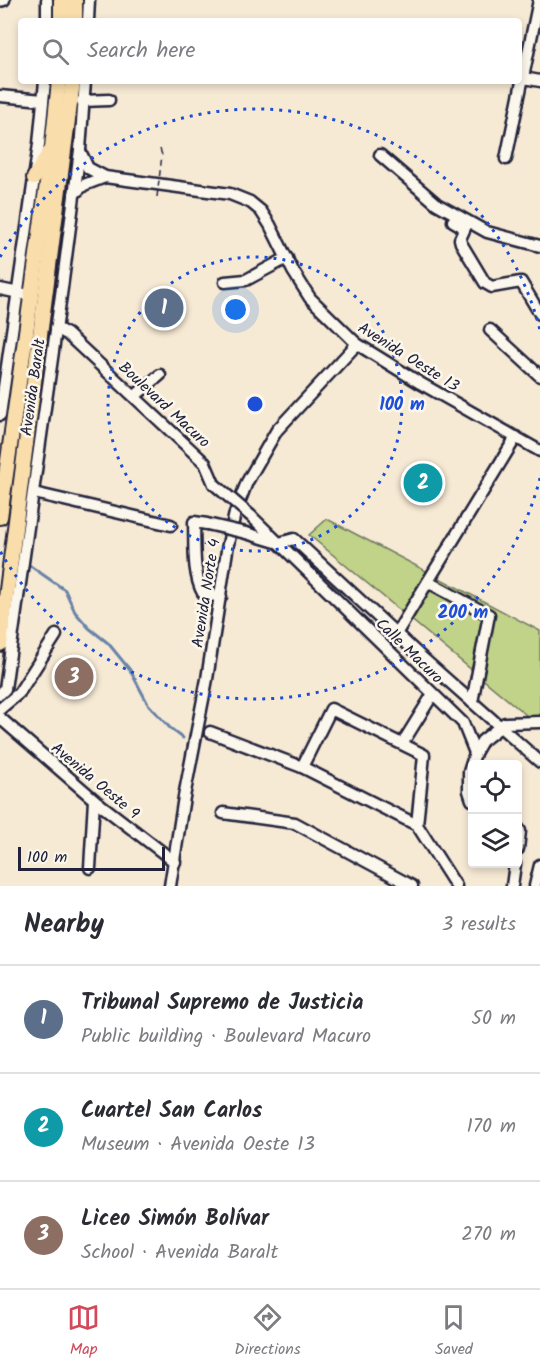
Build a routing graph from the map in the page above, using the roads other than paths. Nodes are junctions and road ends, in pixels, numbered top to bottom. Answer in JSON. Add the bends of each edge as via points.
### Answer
{"nodes":[{"id":1,"x":61,"y":0,"type":"edge"},
{"id":2,"x":75,"y":0,"type":"edge"},
{"id":3,"x":88,"y":0,"type":"edge"},
{"id":4,"x":539,"y":0,"type":"edge"},
{"id":5,"x":46,"y":1,"type":"edge"},
{"id":6,"x":47,"y":18,"type":"edge"},
{"id":7,"x":61,"y":18,"type":"edge"},
{"id":8,"x":75,"y":18,"type":"edge"},
{"id":9,"x":88,"y":18,"type":"edge"},
{"id":10,"x":524,"y":78,"type":"junction"},
{"id":11,"x":540,"y":81,"type":"edge"},
{"id":12,"x":45,"y":84,"type":"edge"},
{"id":13,"x":59,"y":84,"type":"edge"},
{"id":14,"x":73,"y":84,"type":"edge"},
{"id":15,"x":85,"y":84,"type":"edge"},
{"id":16,"x":0,"y":96,"type":"edge"},
{"id":17,"x":109,"y":99,"type":"dead end"},
{"id":18,"x":43,"y":100,"type":"junction"},
{"id":19,"x":82,"y":101,"type":"junction"},
{"id":20,"x":52,"y":148,"type":"junction"},
{"id":21,"x":80,"y":150,"type":"junction"},
{"id":22,"x":380,"y":155,"type":"dead end"},
{"id":23,"x":506,"y":159,"type":"dead end"},
{"id":24,"x":34,"y":177,"type":"junction"},
{"id":25,"x":105,"y":177,"type":"junction"},
{"id":26,"x":74,"y":194,"type":"junction"},
{"id":27,"x":437,"y":204,"type":"junction"},
{"id":28,"x":540,"y":246,"type":"edge"},
{"id":29,"x":287,"y":258,"type":"junction"},
{"id":30,"x":225,"y":282,"type":"dead end"},
{"id":31,"x":0,"y":289,"type":"edge"},
{"id":32,"x":17,"y":292,"type":"junction"},
{"id":33,"x":38,"y":297,"type":"junction"},
{"id":34,"x":60,"y":300,"type":"junction"},
{"id":35,"x":540,"y":314,"type":"edge"},
{"id":36,"x":56,"y":328,"type":"junction"},
{"id":37,"x":490,"y":330,"type":"dead end"},
{"id":38,"x":357,"y":344,"type":"junction"},
{"id":39,"x":160,"y":375,"type":"dead end"},
{"id":40,"x":540,"y":376,"type":"edge"},
{"id":41,"x":135,"y":396,"type":"junction"},
{"id":42,"x":0,"y":415,"type":"edge"},
{"id":43,"x":516,"y":438,"type":"junction"},
{"id":44,"x":540,"y":451,"type":"edge"},
{"id":45,"x":34,"y":493,"type":"junction"},
{"id":46,"x":25,"y":507,"type":"junction"},
{"id":47,"x":0,"y":517,"type":"edge"},
{"id":48,"x":171,"y":525,"type":"dead end"},
{"id":49,"x":279,"y":543,"type":"junction"},
{"id":50,"x":428,"y":582,"type":"junction"},
{"id":51,"x":221,"y":597,"type":"junction"},
{"id":52,"x":9,"y":630,"type":"junction"},
{"id":53,"x":396,"y":634,"type":"junction"},
{"id":54,"x":56,"y":635,"type":"dead end"},
{"id":55,"x":0,"y":644,"type":"edge"},
{"id":56,"x":0,"y":694,"type":"edge"},
{"id":57,"x":433,"y":694,"type":"junction"},
{"id":58,"x":472,"y":702,"type":"junction"},
{"id":59,"x":0,"y":709,"type":"edge"},
{"id":60,"x":0,"y":718,"type":"edge"},
{"id":61,"x":540,"y":722,"type":"edge"},
{"id":62,"x":500,"y":727,"type":"junction"},
{"id":63,"x":210,"y":732,"type":"dead end"},
{"id":64,"x":402,"y":744,"type":"junction"},
{"id":65,"x":475,"y":753,"type":"junction"},
{"id":66,"x":473,"y":760,"type":"edge"},
{"id":67,"x":540,"y":762,"type":"edge"},
{"id":68,"x":302,"y":767,"type":"junction"},
{"id":69,"x":94,"y":800,"type":"junction"},
{"id":70,"x":223,"y":813,"type":"dead end"},
{"id":71,"x":417,"y":825,"type":"junction"},
{"id":72,"x":175,"y":862,"type":"junction"},
{"id":73,"x":540,"y":865,"type":"edge"},
{"id":74,"x":90,"y":868,"type":"dead end"},
{"id":75,"x":515,"y":868,"type":"edge"},
{"id":76,"x":170,"y":886,"type":"edge"},
{"id":77,"x":412,"y":886,"type":"edge"},
{"id":78,"x":456,"y":886,"type":"edge"},
{"id":79,"x":513,"y":886,"type":"edge"},
{"id":80,"x":535,"y":886,"type":"edge"}],
"edges":[{"from":1,"to":7,"type":"main road"},
{"from":2,"to":8,"type":"main road"},
{"from":3,"to":9,"type":"street"},
{"from":4,"to":10,"type":"street"},
{"from":5,"to":6,"type":"street"},
{"from":10,"to":11,"type":"street"},
{"from":10,"to":23,"type":"street"},
{"from":12,"to":18,"type":"street","name":"Avenida Baralt"},
{"from":13,"to":20,"type":"main road","name":"Avenida Baralt"},
{"from":14,"to":33,"type":"main road","name":"Avenida Baralt"},
{"from":15,"to":19,"type":"street","name":"Avenida Baralt"},
{"from":16,"to":18,"type":"street"},
{"from":17,"to":19,"type":"street"},
{"from":18,"to":24,"type":"street","name":"Avenida Baralt"},
{"from":19,"to":21,"type":"street","name":"Avenida Baralt"},
{"from":20,"to":24,"type":"main road"},
{"from":20,"to":33,"type":"main road","name":"Avenida Baralt"},
{"from":21,"to":25,"type":"street","name":"Avenida Oeste 13","via":[[88,168]]},
{"from":21,"to":26,"type":"street","name":"Avenida Baralt"},
{"from":22,"to":27,"type":"street"},
{"from":24,"to":32,"type":"street","name":"Avenida Baralt"},
{"from":25,"to":26,"type":"street","via":[[84,185]]},
{"from":25,"to":29,"type":"street","name":"Avenida Oeste 13","via":[[240,197],[264,216]]},
{"from":26,"to":34,"type":"street","name":"Avenida Baralt"},
{"from":27,"to":28,"type":"street","via":[[488,232]]},
{"from":27,"to":35,"type":"street","via":[[445,216],[465,228],[461,243],[485,283],[492,286],[521,282]]},
{"from":29,"to":30,"type":"street","via":[[246,280]]},
{"from":29,"to":38,"type":"street","name":"Avenida Oeste 13","via":[[310,298]]},
{"from":31,"to":32,"type":"street"},
{"from":32,"to":33,"type":"street"},
{"from":32,"to":42,"type":"street","name":"Avenida Baralt"},
{"from":33,"to":34,"type":"street"},
{"from":33,"to":46,"type":"main road","name":"Avenida Baralt"},
{"from":33,"to":47,"type":"main road","name":"Avenida Baralt"},
{"from":34,"to":36,"type":"street","name":"Avenida Baralt"},
{"from":36,"to":41,"type":"street","name":"Boulevard Macuro","via":[[67,333]]},
{"from":36,"to":45,"type":"street","name":"Avenida Baralt"},
{"from":37,"to":40,"type":"street"},
{"from":38,"to":43,"type":"street","name":"Avenida Oeste 13"},
{"from":38,"to":51,"type":"street","name":"Avenida Norte 4","via":[[277,430],[258,461],[233,520]]},
{"from":39,"to":41,"type":"street"},
{"from":41,"to":49,"type":"street","name":"Boulevard Macuro","bridge":true,"via":[[205,463],[214,484]]},
{"from":43,"to":44,"type":"street","name":"Avenida Oeste 13"},
{"from":43,"to":50,"type":"street"},
{"from":45,"to":46,"type":"street","name":"Avenida Baralt"},
{"from":45,"to":48,"type":"street"},
{"from":46,"to":52,"type":"main road","name":"Avenida Baralt"},
{"from":49,"to":51,"type":"street","bridge":true,"via":[[194,522],[199,586],[203,594]]},
{"from":49,"to":53,"type":"street","via":[[294,539]]},
{"from":49,"to":57,"type":"street","name":"Calle Macuro"},
{"from":50,"to":53,"type":"street"},
{"from":50,"to":58,"type":"street","via":[[489,615]]},
{"from":51,"to":72,"type":"street","name":"Avenida Norte 4"},
{"from":52,"to":55,"type":"main road","name":"Avenida Baralt"},
{"from":52,"to":56,"type":"street","name":"Avenida Baralt","via":[[5,689]]},
{"from":53,"to":58,"type":"street"},
{"from":54,"to":59,"type":"street","via":[[19,693]]},
{"from":57,"to":64,"type":"street"},
{"from":57,"to":65,"type":"street","name":"Calle Macuro","via":[[463,723]]},
{"from":58,"to":62,"type":"street"},
{"from":60,"to":69,"type":"street","name":"Avenida Oeste 9"},
{"from":61,"to":62,"type":"street","via":[[505,723]]},
{"from":62,"to":65,"type":"street","via":[[482,741]]},
{"from":62,"to":67,"type":"street"},
{"from":63,"to":68,"type":"street"},
{"from":64,"to":68,"type":"street","via":[[331,709]]},
{"from":64,"to":71,"type":"street","via":[[424,756]]},
{"from":65,"to":66,"type":"street"},
{"from":68,"to":71,"type":"street"},
{"from":69,"to":72,"type":"street","name":"Avenida Oeste 9"},
{"from":69,"to":74,"type":"street"},
{"from":70,"to":77,"type":"street","via":[[296,823]]},
{"from":71,"to":78,"type":"street"},
{"from":72,"to":76,"type":"street","name":"Avenida Norte 4"},
{"from":73,"to":80,"type":"street"},
{"from":75,"to":79,"type":"street"}]}
